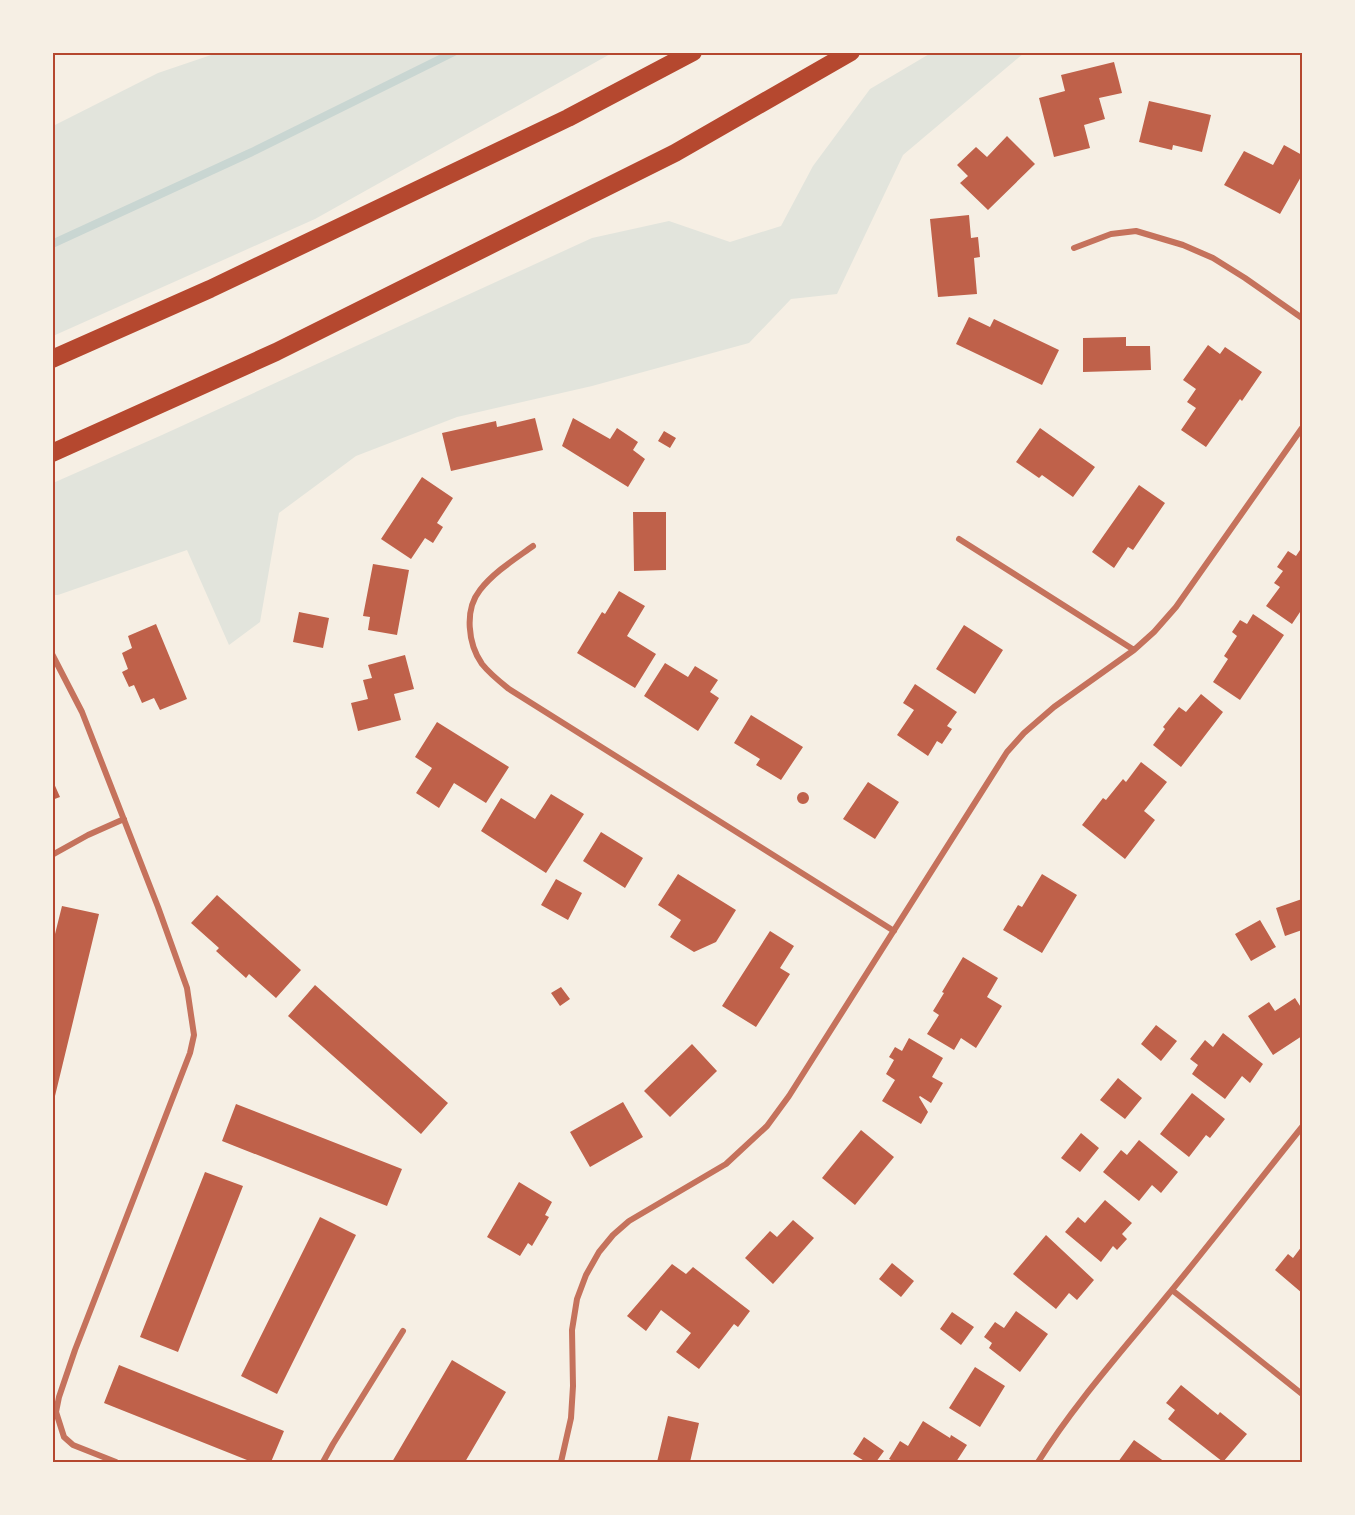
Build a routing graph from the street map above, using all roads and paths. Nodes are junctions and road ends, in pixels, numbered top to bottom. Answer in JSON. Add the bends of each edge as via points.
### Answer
{"nodes":[{"id":1,"x":693,"y":52,"type":"edge"},
{"id":2,"x":851,"y":52,"type":"edge"},
{"id":3,"x":1074,"y":248,"type":"dead end"},
{"id":4,"x":1302,"y":318,"type":"edge"},
{"id":5,"x":52,"y":358,"type":"edge"},
{"id":6,"x":1302,"y":428,"type":"edge"},
{"id":7,"x":52,"y":453,"type":"edge"},
{"id":8,"x":959,"y":538,"type":"dead end"},
{"id":9,"x":533,"y":546,"type":"dead end"},
{"id":10,"x":1134,"y":650,"type":"junction"},
{"id":11,"x":52,"y":654,"type":"edge"},
{"id":12,"x":124,"y":819,"type":"junction"},
{"id":13,"x":52,"y":855,"type":"edge"},
{"id":14,"x":894,"y":931,"type":"junction"},
{"id":15,"x":1302,"y":1127,"type":"edge"},
{"id":16,"x":1172,"y":1290,"type":"junction"},
{"id":17,"x":403,"y":1331,"type":"dead end"},
{"id":18,"x":1302,"y":1394,"type":"edge"},
{"id":19,"x":116,"y":1462,"type":"edge"},
{"id":20,"x":323,"y":1462,"type":"edge"},
{"id":21,"x":561,"y":1462,"type":"edge"},
{"id":22,"x":1038,"y":1462,"type":"edge"}],
"edges":[{"from":1,"to":5,"type":"highway","via":[[516,143],[210,289]]},
{"from":2,"to":7,"type":"highway","via":[[675,153],[276,352]]},
{"from":3,"to":4,"type":"street","via":[[1111,234],[1137,231],[1183,244],[1213,258]]},
{"from":6,"to":10,"type":"street","via":[[1176,607]]},
{"from":8,"to":10,"type":"street"},
{"from":9,"to":14,"type":"street","via":[[494,575],[472,604],[473,646],[496,679]]},
{"from":10,"to":14,"type":"street","via":[[1054,707],[1007,752]]},
{"from":11,"to":12,"type":"street","via":[[82,712]]},
{"from":12,"to":13,"type":"street"},
{"from":12,"to":19,"type":"street","via":[[187,988],[194,1035],[75,1350],[56,1412],[64,1437],[73,1445]]},
{"from":14,"to":21,"type":"street","via":[[767,1126],[726,1164],[629,1221],[599,1252],[577,1299],[572,1330],[571,1418]]},
{"from":15,"to":16,"type":"street"},
{"from":16,"to":18,"type":"street"},
{"from":16,"to":22,"type":"street","via":[[1091,1388]]},
{"from":17,"to":20,"type":"street"}]}
